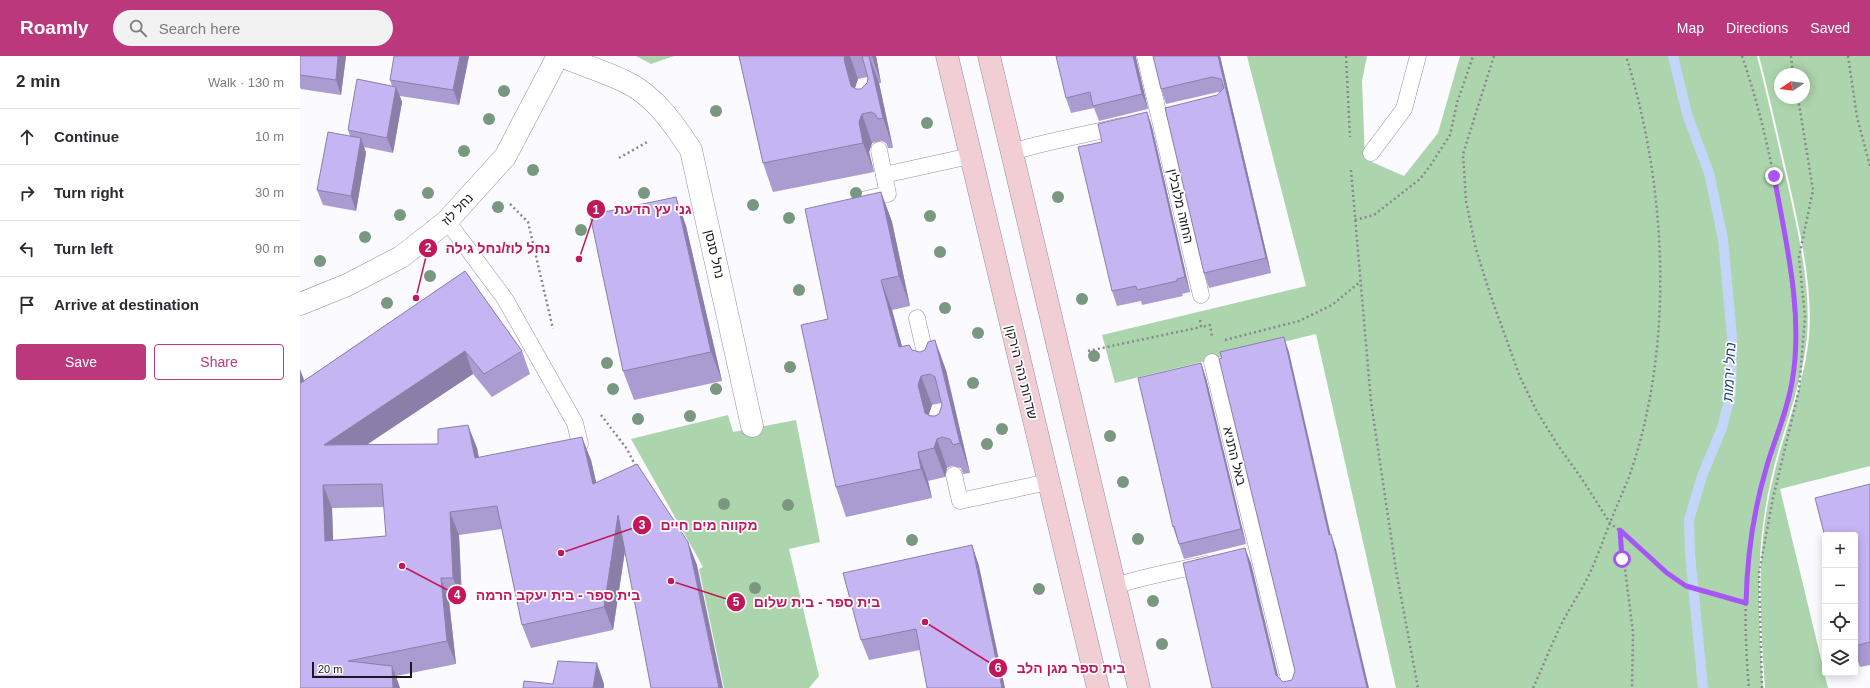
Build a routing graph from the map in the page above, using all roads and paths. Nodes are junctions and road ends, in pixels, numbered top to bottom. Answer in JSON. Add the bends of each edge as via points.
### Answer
{"nodes":[{"id":1,"x":558,"y":56,"type":"edge"},
{"id":2,"x":561,"y":56,"type":"edge"},
{"id":3,"x":947,"y":56,"type":"edge"},
{"id":4,"x":989,"y":56,"type":"edge"},
{"id":5,"x":1145,"y":56,"type":"edge"},
{"id":6,"x":1346,"y":56,"type":"edge"},
{"id":7,"x":1418,"y":56,"type":"edge"},
{"id":8,"x":1473,"y":56,"type":"edge"},
{"id":9,"x":1494,"y":56,"type":"edge"},
{"id":10,"x":1626,"y":56,"type":"edge"},
{"id":11,"x":1742,"y":56,"type":"edge"},
{"id":12,"x":1791,"y":56,"type":"edge"},
{"id":13,"x":1848,"y":56,"type":"edge"},
{"id":14,"x":1793,"y":68,"type":"edge"},
{"id":15,"x":1799,"y":104,"type":"edge"},
{"id":16,"x":1154,"y":118,"type":"junction"},
{"id":17,"x":653,"y":139,"type":"dead end"},
{"id":18,"x":1350,"y":140,"type":"dead end"},
{"id":19,"x":879,"y":150,"type":"dead end"},
{"id":20,"x":1012,"y":152,"type":"junction"},
{"id":21,"x":1371,"y":153,"type":"dead end"},
{"id":22,"x":970,"y":156,"type":"junction"},
{"id":23,"x":619,"y":158,"type":"dead end"},
{"id":24,"x":1870,"y":166,"type":"edge"},
{"id":25,"x":1351,"y":169,"type":"dead end"},
{"id":26,"x":884,"y":176,"type":"junction"},
{"id":27,"x":510,"y":204,"type":"dead end"},
{"id":28,"x":846,"y":204,"type":"edge"},
{"id":29,"x":1355,"y":220,"type":"junction"},
{"id":30,"x":447,"y":221,"type":"junction"},
{"id":31,"x":1360,"y":282,"type":"junction"},
{"id":32,"x":1201,"y":295,"type":"joint"},
{"id":33,"x":300,"y":304,"type":"edge"},
{"id":34,"x":917,"y":318,"type":"dead end"},
{"id":35,"x":1201,"y":327,"type":"junction"},
{"id":36,"x":554,"y":334,"type":"dead end"},
{"id":37,"x":1214,"y":343,"type":"junction"},
{"id":38,"x":1060,"y":357,"type":"junction"},
{"id":39,"x":1212,"y":362,"type":"joint"},
{"id":40,"x":929,"y":372,"type":"edge"},
{"id":41,"x":599,"y":414,"type":"dead end"},
{"id":42,"x":752,"y":426,"type":"dead end"},
{"id":43,"x":580,"y":444,"type":"edge"},
{"id":44,"x":636,"y":468,"type":"edge"},
{"id":45,"x":954,"y":475,"type":"edge"},
{"id":46,"x":1048,"y":482,"type":"junction"},
{"id":47,"x":1610,"y":523,"type":"junction"},
{"id":48,"x":1620,"y":530,"type":"junction"},
{"id":49,"x":1220,"y":560,"type":"edge"},
{"id":50,"x":1115,"y":586,"type":"junction"},
{"id":51,"x":1746,"y":603,"type":"junction"},
{"id":52,"x":1098,"y":688,"type":"edge"},
{"id":53,"x":1139,"y":688,"type":"edge"},
{"id":54,"x":1291,"y":688,"type":"edge"},
{"id":55,"x":1418,"y":688,"type":"edge"},
{"id":56,"x":1533,"y":688,"type":"edge"},
{"id":57,"x":1632,"y":688,"type":"edge"},
{"id":58,"x":1749,"y":688,"type":"edge"},
{"id":59,"x":1762,"y":688,"type":"edge"}],
"edges":[{"from":1,"to":30,"type":"street","name":"נחל לוז","via":[[505,157]]},
{"from":2,"to":42,"type":"street","name":"נחל סנסן","via":[[627,82],[654,102],[674,124],[691,150]]},
{"from":3,"to":22,"type":"main road","name":"שדרות נהר הירקון"},
{"from":4,"to":20,"type":"main road"},
{"from":5,"to":16,"type":"lane","name":"החוזה מלובלין"},
{"from":6,"to":18,"type":"path"},
{"from":7,"to":21,"type":"lane","via":[[1404,109]]},
{"from":8,"to":29,"type":"path","via":[[1457,103],[1450,135],[1430,166],[1420,179],[1374,215]]},
{"from":9,"to":47,"type":"path","via":[[1463,154],[1466,201],[1476,249],[1520,377],[1536,410]]},
{"from":10,"to":47,"type":"path","via":[[1646,137],[1656,197],[1660,257],[1659,315],[1644,425],[1629,477]]},
{"from":11,"to":51,"type":"path","via":[[1758,108],[1772,169],[1789,261],[1796,339],[1789,399],[1766,469],[1755,515],[1748,560]]},
{"from":12,"to":14,"type":"path"},
{"from":13,"to":24,"type":"path","via":[[1857,117]]},
{"from":15,"to":59,"type":"path","via":[[1813,190],[1799,257],[1805,317],[1799,390],[1773,498],[1759,573]]},
{"from":16,"to":20,"type":"lane","via":[[1036,144]]},
{"from":16,"to":32,"type":"lane","name":"החוזה מלובלין","via":[[1183,214]]},
{"from":17,"to":23,"type":"path"},
{"from":19,"to":26,"type":"lane"},
{"from":20,"to":38,"type":"main road"},
{"from":22,"to":26,"type":"lane"},
{"from":22,"to":46,"type":"main road","name":"שדרות נהר הירקון"},
{"from":25,"to":29,"type":"path"},
{"from":26,"to":28,"type":"lane","via":[[888,194]]},
{"from":27,"to":36,"type":"path","via":[[528,222]]},
{"from":29,"to":31,"type":"path"},
{"from":30,"to":33,"type":"street","name":"נחל לוז","via":[[401,257],[347,285]]},
{"from":30,"to":43,"type":"lane","via":[[505,299],[575,423]]},
{"from":31,"to":37,"type":"path","via":[[1332,305],[1299,322]]},
{"from":31,"to":55,"type":"path","via":[[1373,418],[1396,570]]},
{"from":32,"to":35,"type":"path","via":[[1197,307]]},
{"from":34,"to":40,"type":"lane"},
{"from":35,"to":37,"type":"path","via":[[1210,325]]},
{"from":35,"to":38,"type":"path"},
{"from":37,"to":39,"type":"path","via":[[1209,349]]},
{"from":38,"to":50,"type":"main road"},
{"from":39,"to":54,"type":"lane","name":"באל התניא","via":[[1250,552]]},
{"from":41,"to":44,"type":"path","via":[[627,449]]},
{"from":45,"to":46,"type":"lane","via":[[960,501]]},
{"from":46,"to":52,"type":"main road","name":"שדרות נהר הירקון"},
{"from":47,"to":48,"type":"path"},
{"from":47,"to":56,"type":"path","via":[[1589,576],[1563,621]]},
{"from":48,"to":51,"type":"path","via":[[1667,573],[1686,586]]},
{"from":48,"to":57,"type":"path","via":[[1633,632]]},
{"from":49,"to":50,"type":"lane"},
{"from":50,"to":53,"type":"main road"},
{"from":51,"to":58,"type":"path"}]}
